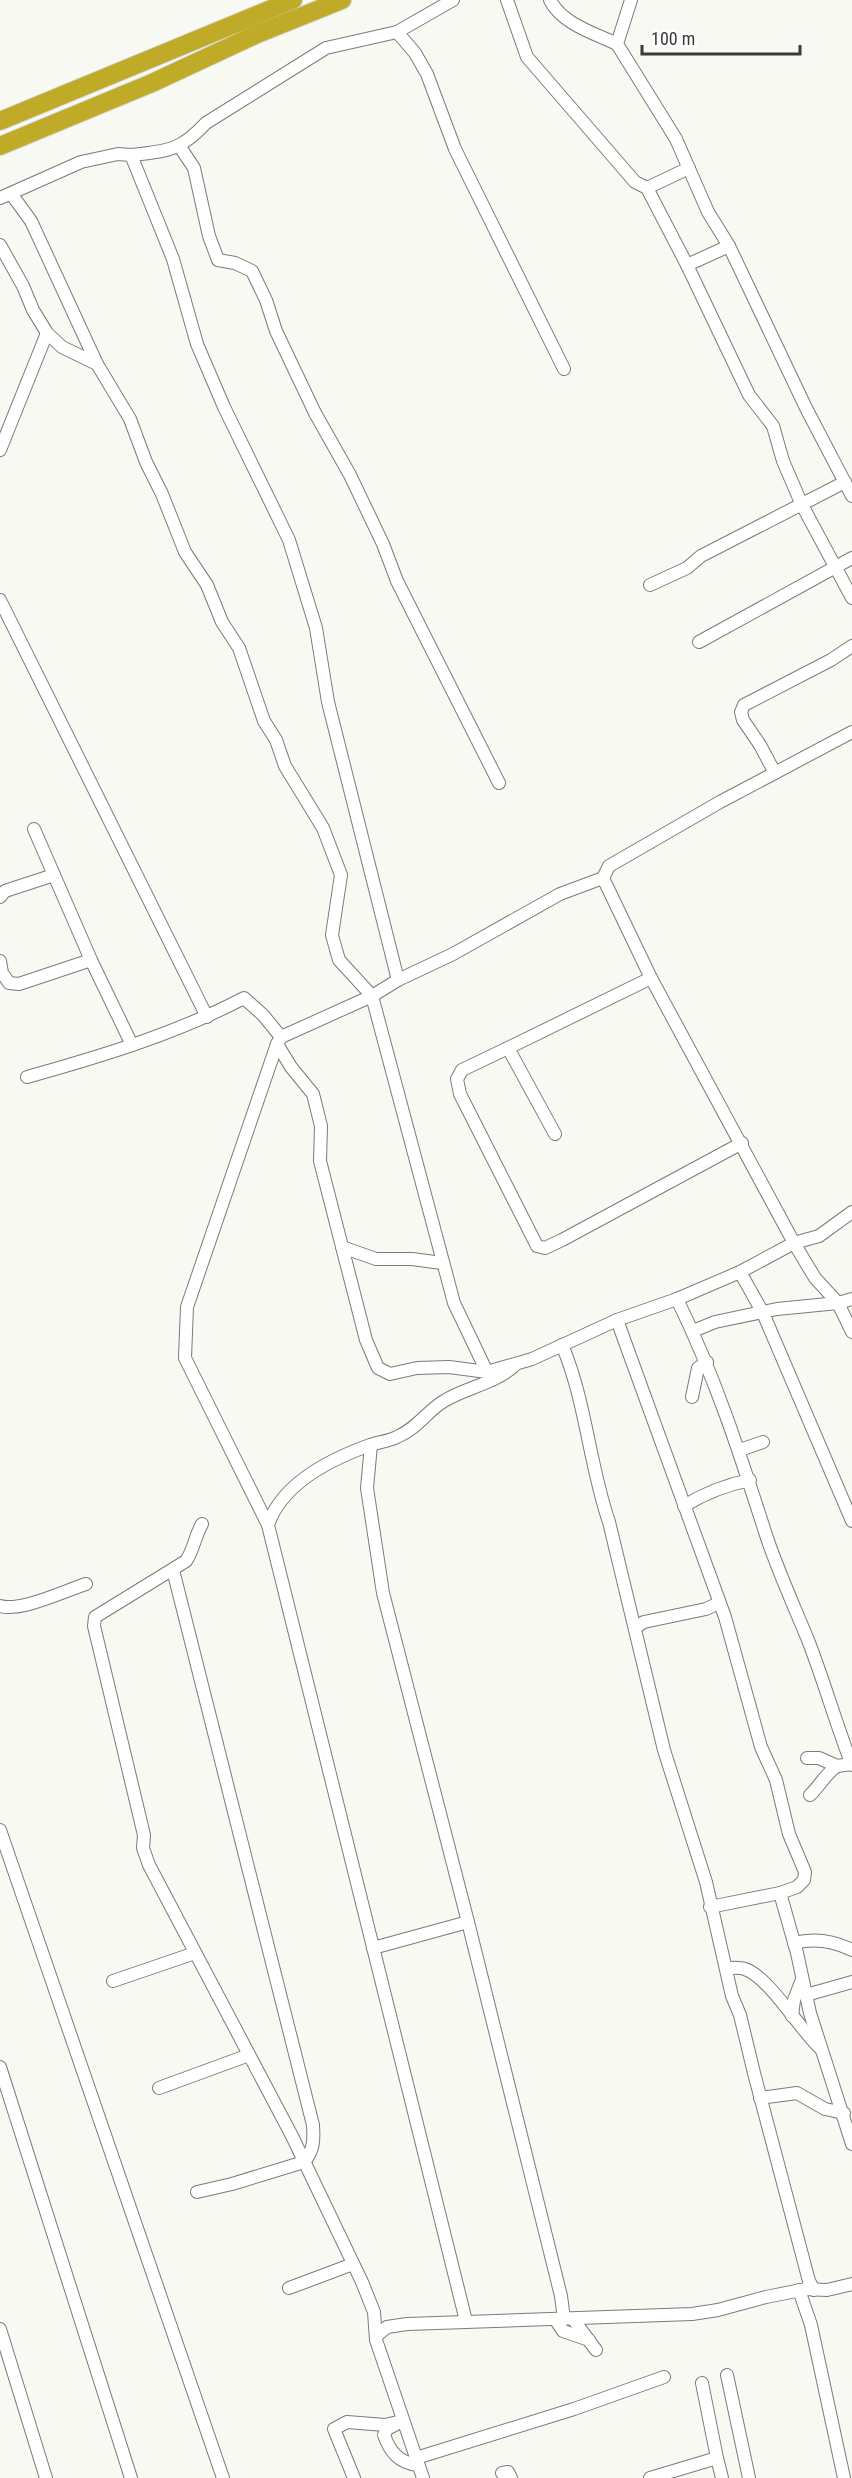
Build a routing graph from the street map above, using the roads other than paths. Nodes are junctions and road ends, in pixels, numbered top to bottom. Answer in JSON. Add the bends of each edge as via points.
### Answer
{"nodes":[{"id":1,"x":293,"y":0,"type":"edge"},
{"id":2,"x":342,"y":0,"type":"edge"},
{"id":3,"x":453,"y":0,"type":"edge"},
{"id":4,"x":507,"y":0,"type":"edge"},
{"id":5,"x":550,"y":0,"type":"edge"},
{"id":6,"x":631,"y":0,"type":"edge"},
{"id":7,"x":397,"y":32,"type":"junction"},
{"id":8,"x":617,"y":44,"type":"junction"},
{"id":9,"x":0,"y":121,"type":"edge"},
{"id":10,"x":0,"y":146,"type":"edge"},
{"id":11,"x":180,"y":147,"type":"junction"},
{"id":12,"x":131,"y":155,"type":"junction"},
{"id":13,"x":689,"y":168,"type":"junction"},
{"id":14,"x":646,"y":188,"type":"junction"},
{"id":15,"x":6,"y":196,"type":"edge"},
{"id":16,"x":0,"y":246,"type":"edge"},
{"id":17,"x":729,"y":246,"type":"junction"},
{"id":18,"x":687,"y":265,"type":"junction"},
{"id":19,"x":47,"y":333,"type":"junction"},
{"id":20,"x":97,"y":364,"type":"junction"},
{"id":21,"x":564,"y":369,"type":"dead end"},
{"id":22,"x":0,"y":450,"type":"edge"},
{"id":23,"x":844,"y":482,"type":"junction"},
{"id":24,"x":852,"y":496,"type":"edge"},
{"id":25,"x":802,"y":505,"type":"junction"},
{"id":26,"x":852,"y":558,"type":"edge"},
{"id":27,"x":836,"y":567,"type":"junction"},
{"id":28,"x":650,"y":585,"type":"dead end"},
{"id":29,"x":852,"y":598,"type":"edge"},
{"id":30,"x":0,"y":600,"type":"edge"},
{"id":31,"x":699,"y":642,"type":"dead end"},
{"id":32,"x":852,"y":646,"type":"edge"},
{"id":33,"x":852,"y":732,"type":"edge"},
{"id":34,"x":774,"y":773,"type":"junction"},
{"id":35,"x":499,"y":783,"type":"dead end"},
{"id":36,"x":34,"y":829,"type":"dead end"},
{"id":37,"x":54,"y":874,"type":"junction"},
{"id":38,"x":603,"y":878,"type":"junction"},
{"id":39,"x":0,"y":897,"type":"edge"},
{"id":40,"x":91,"y":960,"type":"junction"},
{"id":41,"x":0,"y":961,"type":"edge"},
{"id":42,"x":651,"y":978,"type":"junction"},
{"id":43,"x":398,"y":980,"type":"junction"},
{"id":44,"x":372,"y":996,"type":"junction"},
{"id":45,"x":207,"y":1017,"type":"junction"},
{"id":46,"x":279,"y":1041,"type":"junction"},
{"id":47,"x":132,"y":1045,"type":"junction"},
{"id":48,"x":508,"y":1048,"type":"junction"},
{"id":49,"x":27,"y":1077,"type":"dead end"},
{"id":50,"x":555,"y":1134,"type":"dead end"},
{"id":51,"x":742,"y":1143,"type":"junction"},
{"id":52,"x":852,"y":1212,"type":"edge"},
{"id":53,"x":794,"y":1244,"type":"junction"},
{"id":54,"x":342,"y":1247,"type":"junction"},
{"id":55,"x":442,"y":1263,"type":"junction"},
{"id":56,"x":740,"y":1272,"type":"junction"},
{"id":57,"x":677,"y":1299,"type":"junction"},
{"id":58,"x":852,"y":1299,"type":"edge"},
{"id":59,"x":838,"y":1303,"type":"junction"},
{"id":60,"x":763,"y":1313,"type":"junction"},
{"id":61,"x":618,"y":1320,"type":"junction"},
{"id":62,"x":693,"y":1331,"type":"junction"},
{"id":63,"x":852,"y":1332,"type":"edge"},
{"id":64,"x":562,"y":1345,"type":"junction"},
{"id":65,"x":520,"y":1362,"type":"junction"},
{"id":66,"x":706,"y":1362,"type":"junction"},
{"id":67,"x":487,"y":1372,"type":"junction"},
{"id":68,"x":692,"y":1397,"type":"dead end"},
{"id":69,"x":763,"y":1442,"type":"dead end"},
{"id":70,"x":370,"y":1445,"type":"junction"},
{"id":71,"x":740,"y":1450,"type":"junction"},
{"id":72,"x":750,"y":1480,"type":"junction"},
{"id":73,"x":684,"y":1506,"type":"junction"},
{"id":74,"x":852,"y":1521,"type":"edge"},
{"id":75,"x":202,"y":1524,"type":"dead end"},
{"id":76,"x":268,"y":1525,"type":"junction"},
{"id":77,"x":173,"y":1570,"type":"junction"},
{"id":78,"x":86,"y":1584,"type":"dead end"},
{"id":79,"x":720,"y":1603,"type":"junction"},
{"id":80,"x":0,"y":1606,"type":"edge"},
{"id":81,"x":636,"y":1627,"type":"junction"},
{"id":82,"x":807,"y":1758,"type":"dead end"},
{"id":83,"x":852,"y":1765,"type":"edge"},
{"id":84,"x":837,"y":1766,"type":"junction"},
{"id":85,"x":810,"y":1795,"type":"dead end"},
{"id":86,"x":0,"y":1830,"type":"edge"},
{"id":87,"x":780,"y":1893,"type":"junction"},
{"id":88,"x":710,"y":1907,"type":"junction"},
{"id":89,"x":468,"y":1922,"type":"junction"},
{"id":90,"x":794,"y":1943,"type":"junction"},
{"id":91,"x":373,"y":1948,"type":"junction"},
{"id":92,"x":852,"y":1950,"type":"edge"},
{"id":93,"x":195,"y":1953,"type":"junction"},
{"id":94,"x":726,"y":1968,"type":"junction"},
{"id":95,"x":113,"y":1981,"type":"dead end"},
{"id":96,"x":801,"y":1982,"type":"junction"},
{"id":97,"x":852,"y":1982,"type":"edge"},
{"id":98,"x":806,"y":1995,"type":"junction"},
{"id":99,"x":792,"y":2016,"type":"junction"},
{"id":100,"x":821,"y":2049,"type":"junction"},
{"id":101,"x":249,"y":2055,"type":"junction"},
{"id":102,"x":0,"y":2067,"type":"edge"},
{"id":103,"x":159,"y":2088,"type":"dead end"},
{"id":104,"x":760,"y":2098,"type":"junction"},
{"id":105,"x":844,"y":2113,"type":"junction"},
{"id":106,"x":852,"y":2144,"type":"edge"},
{"id":107,"x":304,"y":2163,"type":"junction"},
{"id":108,"x":197,"y":2192,"type":"dead end"},
{"id":109,"x":353,"y":2264,"type":"junction"},
{"id":110,"x":852,"y":2284,"type":"edge"},
{"id":111,"x":289,"y":2288,"type":"dead end"},
{"id":112,"x":799,"y":2290,"type":"junction"},
{"id":113,"x":814,"y":2290,"type":"junction"},
{"id":114,"x":374,"y":2312,"type":"junction"},
{"id":115,"x":564,"y":2319,"type":"junction"},
{"id":116,"x":466,"y":2321,"type":"junction"},
{"id":117,"x":387,"y":2327,"type":"junction"},
{"id":118,"x":0,"y":2329,"type":"edge"},
{"id":119,"x":376,"y":2336,"type":"junction"},
{"id":120,"x":727,"y":2374,"type":"dead end"},
{"id":121,"x":664,"y":2377,"type":"dead end"},
{"id":122,"x":702,"y":2383,"type":"dead end"},
{"id":123,"x":398,"y":2423,"type":"junction"},
{"id":124,"x":717,"y":2458,"type":"junction"},
{"id":125,"x":417,"y":2461,"type":"junction"},
{"id":126,"x":46,"y":2478,"type":"edge"},
{"id":127,"x":131,"y":2478,"type":"edge"},
{"id":128,"x":223,"y":2478,"type":"edge"},
{"id":129,"x":354,"y":2478,"type":"edge"},
{"id":130,"x":423,"y":2478,"type":"edge"},
{"id":131,"x":650,"y":2478,"type":"edge"},
{"id":132,"x":722,"y":2478,"type":"edge"},
{"id":133,"x":749,"y":2478,"type":"edge"},
{"id":134,"x":843,"y":2478,"type":"edge"}],
"edges":[{"from":1,"to":9,"type":"highway"},
{"from":2,"to":10,"type":"highway"},
{"from":3,"to":7,"type":"street"},
{"from":4,"to":14,"type":"street","via":[[528,57],[635,182]]},
{"from":5,"to":8,"type":"street","via":[[564,18]]},
{"from":6,"to":8,"type":"street"},
{"from":7,"to":11,"type":"street","via":[[326,48],[206,123]]},
{"from":7,"to":21,"type":"street","via":[[428,74],[455,149]]},
{"from":8,"to":13,"type":"street","via":[[676,139]]},
{"from":11,"to":12,"type":"street"},
{"from":11,"to":35,"type":"street","via":[[194,168],[218,260],[252,271],[315,413],[350,475],[397,581]]},
{"from":12,"to":15,"type":"street","via":[[81,162]]},
{"from":12,"to":43,"type":"street","via":[[172,259],[197,344],[289,540],[316,628],[328,702]]},
{"from":13,"to":14,"type":"street"},
{"from":13,"to":17,"type":"street","via":[[708,212]]},
{"from":14,"to":18,"type":"street"},
{"from":15,"to":20,"type":"street","via":[[31,221]]},
{"from":16,"to":19,"type":"street"},
{"from":17,"to":18,"type":"street"},
{"from":17,"to":23,"type":"street"},
{"from":18,"to":25,"type":"street","via":[[749,395],[773,426]]},
{"from":19,"to":20,"type":"street","via":[[62,347]]},
{"from":19,"to":22,"type":"street"},
{"from":20,"to":44,"type":"street","via":[[130,419],[185,552],[239,648],[264,721],[285,766],[323,828],[341,875],[332,935],[334,946],[339,960]]},
{"from":23,"to":24,"type":"street"},
{"from":23,"to":25,"type":"street"},
{"from":25,"to":27,"type":"street"},
{"from":25,"to":28,"type":"street"},
{"from":26,"to":27,"type":"street"},
{"from":27,"to":29,"type":"street"},
{"from":27,"to":31,"type":"street"},
{"from":30,"to":45,"type":"street"},
{"from":32,"to":34,"type":"street","via":[[744,705],[743,720]]},
{"from":33,"to":34,"type":"street"},
{"from":34,"to":38,"type":"street","via":[[609,866]]},
{"from":36,"to":37,"type":"street"},
{"from":37,"to":39,"type":"street","via":[[5,891]]},
{"from":37,"to":40,"type":"street"},
{"from":38,"to":42,"type":"street"},
{"from":38,"to":43,"type":"street","via":[[560,894]]},
{"from":40,"to":41,"type":"street","via":[[19,984],[9,983],[2,974]]},
{"from":40,"to":47,"type":"street"},
{"from":42,"to":48,"type":"street"},
{"from":42,"to":51,"type":"street"},
{"from":43,"to":44,"type":"street"},
{"from":44,"to":46,"type":"street"},
{"from":44,"to":55,"type":"street"},
{"from":45,"to":46,"type":"street","via":[[244,998],[263,1015]]},
{"from":45,"to":47,"type":"street"},
{"from":46,"to":54,"type":"street","via":[[291,1067],[313,1094],[321,1126],[320,1161]]},
{"from":46,"to":76,"type":"street","via":[[187,1307],[185,1358]]},
{"from":47,"to":49,"type":"street"},
{"from":48,"to":50,"type":"street"},
{"from":48,"to":51,"type":"street","via":[[462,1070],[457,1079],[460,1094],[537,1246],[546,1248],[562,1240]]},
{"from":51,"to":53,"type":"street"},
{"from":52,"to":53,"type":"street","via":[[819,1236]]},
{"from":53,"to":56,"type":"street"},
{"from":53,"to":59,"type":"street","via":[[815,1278]]},
{"from":54,"to":55,"type":"street","via":[[376,1258]]},
{"from":54,"to":67,"type":"street","via":[[366,1340],[378,1368],[390,1374],[417,1368]]},
{"from":55,"to":67,"type":"street","via":[[454,1303]]},
{"from":56,"to":57,"type":"street"},
{"from":56,"to":60,"type":"street"},
{"from":57,"to":61,"type":"street"},
{"from":57,"to":62,"type":"street"},
{"from":58,"to":59,"type":"street"},
{"from":59,"to":60,"type":"street"},
{"from":59,"to":63,"type":"street"},
{"from":60,"to":62,"type":"street","via":[[715,1322]]},
{"from":60,"to":74,"type":"street"},
{"from":61,"to":64,"type":"street"},
{"from":61,"to":73,"type":"street"},
{"from":62,"to":66,"type":"street"},
{"from":64,"to":65,"type":"street"},
{"from":64,"to":81,"type":"street"},
{"from":65,"to":67,"type":"street"},
{"from":65,"to":70,"type":"street","via":[[496,1379],[443,1402],[418,1426],[396,1438]]},
{"from":66,"to":68,"type":"street","via":[[698,1368]]},
{"from":66,"to":71,"type":"street"},
{"from":69,"to":71,"type":"street"},
{"from":70,"to":76,"type":"street","via":[[324,1466],[293,1486]]},
{"from":70,"to":89,"type":"street","via":[[366,1488],[383,1593]]},
{"from":71,"to":72,"type":"street"},
{"from":72,"to":73,"type":"street","via":[[707,1492]]},
{"from":72,"to":83,"type":"street","via":[[767,1539]]},
{"from":73,"to":79,"type":"street"},
{"from":75,"to":77,"type":"street","via":[[193,1551]]},
{"from":76,"to":91,"type":"street"},
{"from":77,"to":93,"type":"street","via":[[103,1611],[95,1617],[94,1626],[139,1811],[143,1848]]},
{"from":77,"to":107,"type":"street","via":[[313,2125],[314,2144]]},
{"from":78,"to":80,"type":"street","via":[[29,1603]]},
{"from":79,"to":81,"type":"street"},
{"from":79,"to":87,"type":"street","via":[[761,1747],[776,1780],[789,1833],[805,1872],[797,1887]]},
{"from":81,"to":88,"type":"street","via":[[664,1750],[703,1872]]},
{"from":82,"to":84,"type":"street","via":[[819,1758]]},
{"from":83,"to":84,"type":"street"},
{"from":84,"to":85,"type":"street"},
{"from":86,"to":128,"type":"street"},
{"from":87,"to":88,"type":"street"},
{"from":87,"to":90,"type":"street"},
{"from":88,"to":94,"type":"street"},
{"from":89,"to":91,"type":"street"},
{"from":89,"to":115,"type":"street"},
{"from":90,"to":92,"type":"street","via":[[819,1941]]},
{"from":90,"to":96,"type":"street"},
{"from":91,"to":116,"type":"street"},
{"from":93,"to":95,"type":"street"},
{"from":93,"to":101,"type":"street"},
{"from":94,"to":99,"type":"street","via":[[744,1968],[756,1976]]},
{"from":94,"to":104,"type":"street"},
{"from":96,"to":98,"type":"street"},
{"from":96,"to":99,"type":"street"},
{"from":97,"to":98,"type":"street"},
{"from":98,"to":100,"type":"street"},
{"from":99,"to":100,"type":"street"},
{"from":100,"to":105,"type":"street"},
{"from":101,"to":103,"type":"street"},
{"from":101,"to":107,"type":"street"},
{"from":102,"to":127,"type":"street"},
{"from":104,"to":105,"type":"street","via":[[797,2093],[825,2109]]},
{"from":104,"to":113,"type":"street"},
{"from":105,"to":106,"type":"street"},
{"from":107,"to":108,"type":"street"},
{"from":107,"to":109,"type":"street"},
{"from":109,"to":111,"type":"street"},
{"from":109,"to":114,"type":"street"},
{"from":110,"to":113,"type":"street"},
{"from":112,"to":113,"type":"street"},
{"from":112,"to":115,"type":"street","via":[[692,2314]]},
{"from":112,"to":134,"type":"street","via":[[811,2325]]},
{"from":114,"to":117,"type":"street"},
{"from":114,"to":119,"type":"street"},
{"from":115,"to":115,"type":"street","via":[[592,2345],[563,2331]]},
{"from":115,"to":116,"type":"street"},
{"from":116,"to":117,"type":"street"},
{"from":117,"to":119,"type":"street"},
{"from":118,"to":126,"type":"street"},
{"from":119,"to":123,"type":"street"},
{"from":120,"to":133,"type":"street"},
{"from":121,"to":125,"type":"street"},
{"from":122,"to":124,"type":"street"},
{"from":123,"to":125,"type":"street"},
{"from":123,"to":125,"type":"street","via":[[384,2434],[392,2452],[407,2464]]},
{"from":123,"to":129,"type":"street","via":[[347,2422],[334,2429]]},
{"from":124,"to":131,"type":"street"},
{"from":124,"to":132,"type":"street"},
{"from":125,"to":130,"type":"street"}]}
